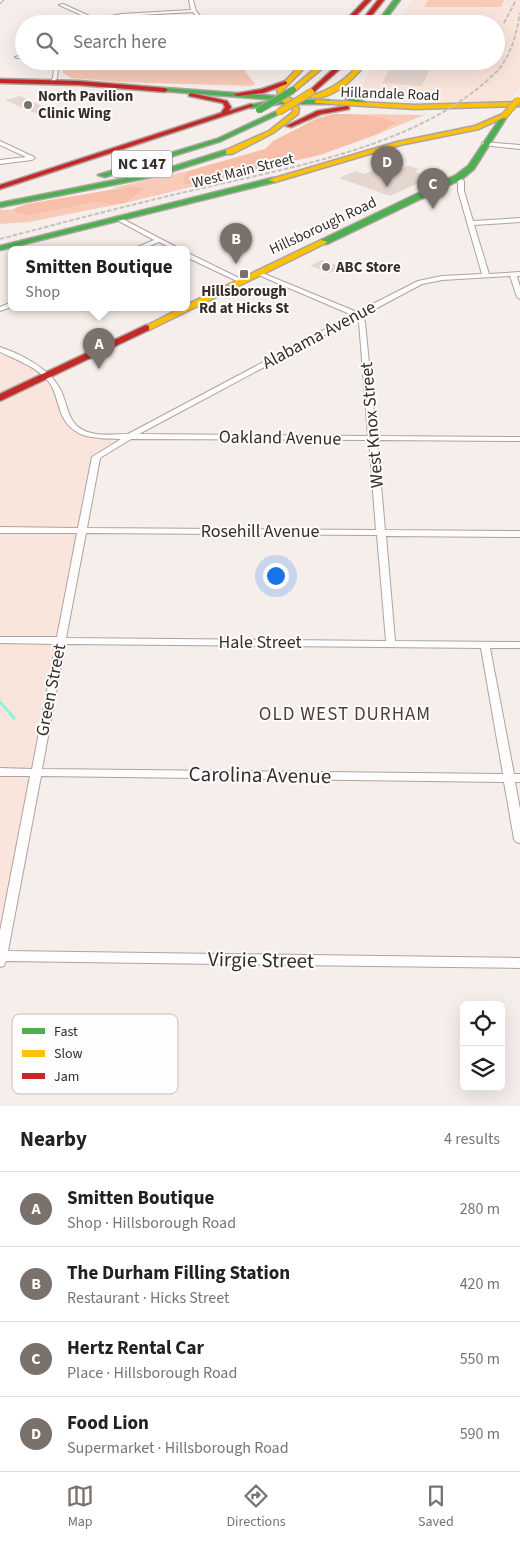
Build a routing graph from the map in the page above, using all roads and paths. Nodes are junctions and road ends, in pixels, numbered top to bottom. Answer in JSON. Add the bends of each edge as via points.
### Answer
{"nodes":[{"id":1,"x":191,"y":0,"type":"edge"},
{"id":2,"x":368,"y":0,"type":"edge"},
{"id":3,"x":381,"y":0,"type":"edge"},
{"id":4,"x":397,"y":0,"type":"edge"},
{"id":5,"x":404,"y":0,"type":"edge"},
{"id":6,"x":61,"y":5,"type":"dead end"},
{"id":7,"x":194,"y":11,"type":"junction"},
{"id":8,"x":83,"y":15,"type":"edge"},
{"id":9,"x":125,"y":15,"type":"edge"},
{"id":10,"x":197,"y":15,"type":"edge"},
{"id":11,"x":354,"y":15,"type":"edge"},
{"id":12,"x":369,"y":15,"type":"edge"},
{"id":13,"x":386,"y":15,"type":"edge"},
{"id":14,"x":396,"y":15,"type":"edge"},
{"id":15,"x":56,"y":70,"type":"edge"},
{"id":16,"x":303,"y":70,"type":"edge"},
{"id":17,"x":318,"y":70,"type":"edge"},
{"id":18,"x":336,"y":70,"type":"edge"},
{"id":19,"x":359,"y":70,"type":"edge"},
{"id":20,"x":361,"y":70,"type":"edge"},
{"id":21,"x":0,"y":81,"type":"edge"},
{"id":22,"x":52,"y":83,"type":"junction"},
{"id":23,"x":238,"y":94,"type":"junction"},
{"id":24,"x":190,"y":95,"type":"junction"},
{"id":25,"x":286,"y":99,"type":"junction"},
{"id":26,"x":519,"y":102,"type":"edge"},
{"id":27,"x":256,"y":103,"type":"junction"},
{"id":28,"x":367,"y":105,"type":"junction"},
{"id":29,"x":347,"y":108,"type":"junction"},
{"id":30,"x":224,"y":113,"type":"junction"},
{"id":31,"x":505,"y":115,"type":"junction"},
{"id":32,"x":492,"y":132,"type":"junction"},
{"id":33,"x":433,"y":136,"type":"junction"},
{"id":34,"x":262,"y":137,"type":"junction"},
{"id":35,"x":0,"y":143,"type":"edge"},
{"id":36,"x":484,"y":144,"type":"junction"},
{"id":37,"x":520,"y":147,"type":"edge"},
{"id":38,"x":0,"y":162,"type":"edge"},
{"id":39,"x":456,"y":179,"type":"junction"},
{"id":40,"x":0,"y":187,"type":"edge"},
{"id":41,"x":0,"y":191,"type":"edge"},
{"id":42,"x":0,"y":200,"type":"edge"},
{"id":43,"x":0,"y":205,"type":"edge"},
{"id":44,"x":117,"y":218,"type":"junction"},
{"id":45,"x":520,"y":220,"type":"edge"},
{"id":46,"x":470,"y":222,"type":"junction"},
{"id":47,"x":159,"y":240,"type":"junction"},
{"id":48,"x":145,"y":246,"type":"edge"},
{"id":49,"x":171,"y":246,"type":"edge"},
{"id":50,"x":0,"y":248,"type":"edge"},
{"id":51,"x":190,"y":256,"type":"edge"},
{"id":52,"x":258,"y":273,"type":"junction"},
{"id":53,"x":517,"y":275,"type":"edge"},
{"id":54,"x":486,"y":276,"type":"junction"},
{"id":55,"x":241,"y":281,"type":"junction"},
{"id":56,"x":520,"y":297,"type":"edge"},
{"id":57,"x":190,"y":306,"type":"edge"},
{"id":58,"x":179,"y":311,"type":"edge"},
{"id":59,"x":358,"y":315,"type":"junction"},
{"id":60,"x":0,"y":349,"type":"edge"},
{"id":61,"x":46,"y":376,"type":"junction"},
{"id":62,"x":0,"y":398,"type":"edge"},
{"id":63,"x":130,"y":436,"type":"junction"},
{"id":64,"x":374,"y":439,"type":"junction"},
{"id":65,"x":520,"y":439,"type":"edge"},
{"id":66,"x":0,"y":530,"type":"edge"},
{"id":67,"x":81,"y":530,"type":"junction"},
{"id":68,"x":381,"y":532,"type":"junction"},
{"id":69,"x":520,"y":534,"type":"edge"},
{"id":70,"x":0,"y":640,"type":"edge"},
{"id":71,"x":61,"y":641,"type":"junction"},
{"id":72,"x":391,"y":644,"type":"junction"},
{"id":73,"x":485,"y":644,"type":"junction"},
{"id":74,"x":520,"y":645,"type":"edge"},
{"id":75,"x":0,"y":772,"type":"edge"},
{"id":76,"x":35,"y":773,"type":"junction"},
{"id":77,"x":514,"y":778,"type":"edge"},
{"id":78,"x":520,"y":839,"type":"edge"},
{"id":79,"x":1,"y":959,"type":"edge"},
{"id":80,"x":520,"y":963,"type":"edge"}],
"edges":[{"from":1,"to":7,"type":"street"},
{"from":2,"to":11,"type":"main road"},
{"from":3,"to":12,"type":"main road"},
{"from":4,"to":13,"type":"main road"},
{"from":5,"to":14,"type":"main road"},
{"from":6,"to":8,"type":"street"},
{"from":7,"to":9,"type":"street"},
{"from":7,"to":10,"type":"street"},
{"from":15,"to":22,"type":"street"},
{"from":16,"to":25,"type":"main road"},
{"from":17,"to":25,"type":"main road","number":"NC 147"},
{"from":18,"to":25,"type":"main road","number":"NC 147","bridge":true,"via":[[311,92]]},
{"from":19,"to":25,"type":"main road","via":[[346,86],[334,92]]},
{"from":20,"to":28,"type":"main road","via":[[347,95]]},
{"from":21,"to":22,"type":"main road"},
{"from":22,"to":23,"type":"main road"},
{"from":22,"to":24,"type":"main road"},
{"from":23,"to":25,"type":"main road"},
{"from":23,"to":25,"type":"main road","via":[[263,92]]},
{"from":24,"to":27,"type":"main road","name":"Hillandale Road"},
{"from":24,"to":30,"type":"main road","via":[[225,102],[228,108]]},
{"from":25,"to":27,"type":"main road","number":"NC 147","bridge":true},
{"from":25,"to":27,"type":"main road","name":"Hillandale Road"},
{"from":25,"to":28,"type":"main road","name":"Hillandale Road"},
{"from":25,"to":29,"type":"main road","name":"Hillandale Road"},
{"from":25,"to":30,"type":"main road"},
{"from":25,"to":34,"type":"main road","via":[[296,108],[296,113]]},
{"from":25,"to":42,"type":"main road","number":"NC 147","via":[[230,136],[173,155]]},
{"from":26,"to":28,"type":"main road","name":"Hillandale Road","via":[[448,107]]},
{"from":26,"to":29,"type":"main road","name":"Hillandale Road","via":[[421,112]]},
{"from":26,"to":31,"type":"main road","name":"Hillsborough Road","bridge":true},
{"from":27,"to":41,"type":"main road","number":"NC 147","via":[[207,134],[171,147]]},
{"from":29,"to":34,"type":"main road","via":[[319,112]]},
{"from":30,"to":40,"type":"main road"},
{"from":31,"to":32,"type":"main road","name":"Hillsborough Road"},
{"from":31,"to":33,"type":"main road","name":"West Main Street","via":[[484,126]]},
{"from":32,"to":33,"type":"main road","name":"West Main Street"},
{"from":32,"to":36,"type":"main road","name":"Hillsborough Road"},
{"from":33,"to":44,"type":"main road","name":"West Main Street"},
{"from":34,"to":43,"type":"main road","via":[[162,172]]},
{"from":35,"to":38,"type":"street","via":[[32,158]]},
{"from":36,"to":37,"type":"street"},
{"from":36,"to":39,"type":"main road","name":"Hillsborough Road","via":[[470,169]]},
{"from":39,"to":46,"type":"street"},
{"from":39,"to":52,"type":"main road","name":"Hillsborough Road"},
{"from":44,"to":47,"type":"street"},
{"from":44,"to":50,"type":"main road","name":"West Main Street"},
{"from":45,"to":46,"type":"street"},
{"from":46,"to":54,"type":"street"},
{"from":47,"to":48,"type":"street"},
{"from":47,"to":49,"type":"street"},
{"from":51,"to":55,"type":"street"},
{"from":52,"to":55,"type":"main road","name":"Hillsborough Road"},
{"from":52,"to":59,"type":"street"},
{"from":53,"to":54,"type":"street","name":"Alabama Avenue"},
{"from":53,"to":56,"type":"street"},
{"from":54,"to":59,"type":"street","name":"Alabama Avenue","via":[[420,282]]},
{"from":55,"to":57,"type":"main road","name":"Hillsborough Road"},
{"from":58,"to":61,"type":"main road","name":"Hillsborough Road"},
{"from":59,"to":63,"type":"street","name":"Alabama Avenue"},
{"from":59,"to":64,"type":"street","name":"West Knox Street","via":[[362,322]]},
{"from":60,"to":61,"type":"street"},
{"from":61,"to":62,"type":"main road","name":"Hillsborough Road"},
{"from":61,"to":63,"type":"street","via":[[57,389],[64,416],[74,427],[92,436]]},
{"from":63,"to":64,"type":"street","name":"Oakland Avenue"},
{"from":63,"to":67,"type":"street","name":"Green Street","via":[[96,458]]},
{"from":64,"to":65,"type":"street","name":"Oakland Avenue"},
{"from":64,"to":68,"type":"street","name":"West Knox Street"},
{"from":66,"to":67,"type":"street","name":"Rosehill Avenue"},
{"from":67,"to":68,"type":"street","name":"Rosehill Avenue"},
{"from":67,"to":71,"type":"street","name":"Green Street"},
{"from":68,"to":69,"type":"street","name":"Rosehill Avenue"},
{"from":68,"to":72,"type":"street","name":"West Knox Street"},
{"from":70,"to":71,"type":"street","name":"Hale Street"},
{"from":71,"to":72,"type":"street","name":"Hale Street"},
{"from":71,"to":76,"type":"street","name":"Green Street"},
{"from":72,"to":73,"type":"street","name":"Hale Street"},
{"from":73,"to":74,"type":"street","name":"Hale Street"},
{"from":73,"to":77,"type":"street"},
{"from":75,"to":76,"type":"street","name":"Carolina Avenue"},
{"from":76,"to":77,"type":"street","name":"Carolina Avenue"},
{"from":76,"to":79,"type":"street","name":"Green Street"},
{"from":77,"to":78,"type":"street"},
{"from":79,"to":80,"type":"street","name":"Virgie Street"}]}
